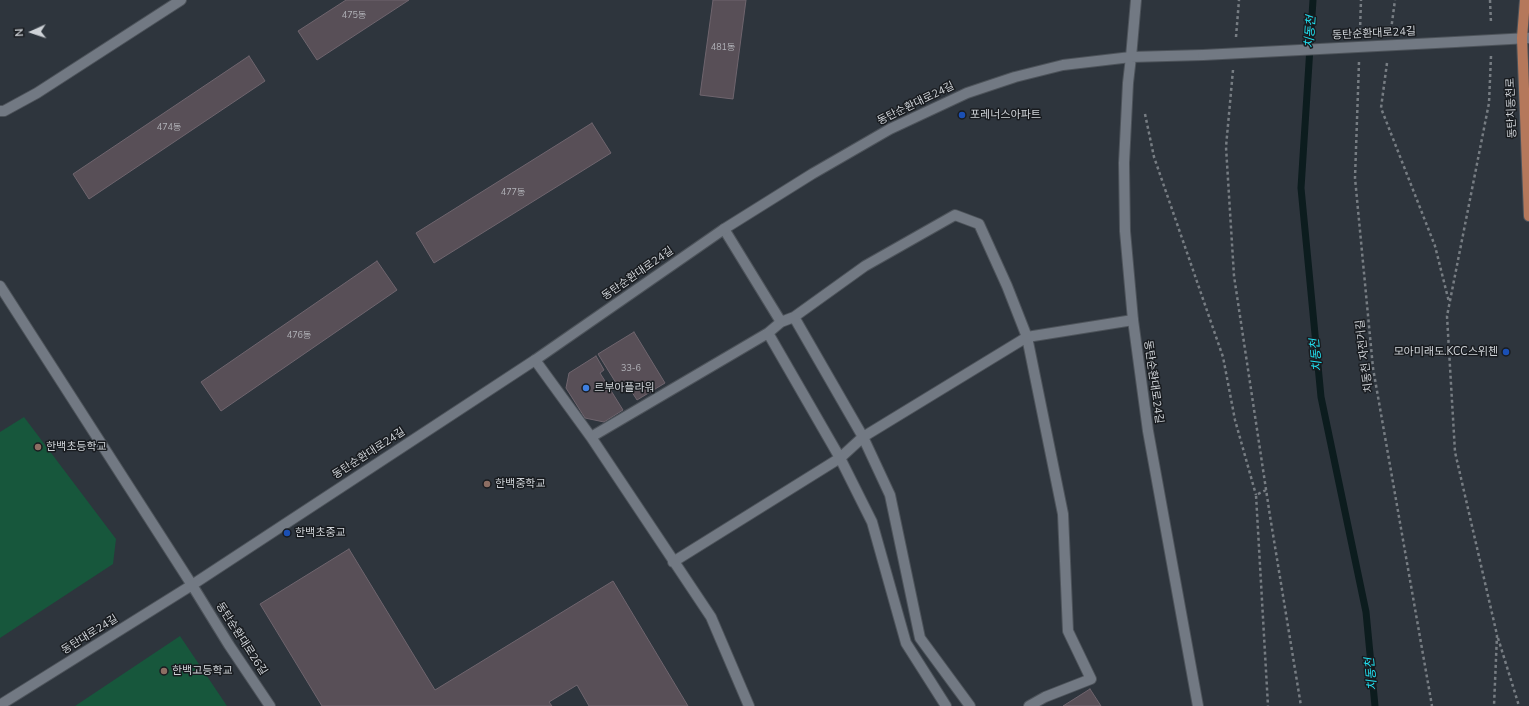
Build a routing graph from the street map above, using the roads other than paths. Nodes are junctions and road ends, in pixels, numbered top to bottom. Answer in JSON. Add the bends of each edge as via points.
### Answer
{"nodes":[{"id":1,"x":181,"y":0,"type":"edge"},
{"id":2,"x":1136,"y":0,"type":"edge"},
{"id":3,"x":1525,"y":0,"type":"edge"},
{"id":4,"x":1526,"y":38,"type":"edge"},
{"id":5,"x":1131,"y":57,"type":"junction"},
{"id":6,"x":0,"y":111,"type":"edge"},
{"id":7,"x":1529,"y":216,"type":"edge"},
{"id":8,"x":724,"y":229,"type":"junction"},
{"id":9,"x":0,"y":286,"type":"edge"},
{"id":10,"x":794,"y":317,"type":"junction"},
{"id":11,"x":1132,"y":320,"type":"junction"},
{"id":12,"x":781,"y":322,"type":"junction"},
{"id":13,"x":768,"y":333,"type":"junction"},
{"id":14,"x":1027,"y":337,"type":"junction"},
{"id":15,"x":535,"y":360,"type":"junction"},
{"id":16,"x":591,"y":437,"type":"junction"},
{"id":17,"x":863,"y":437,"type":"junction"},
{"id":18,"x":840,"y":458,"type":"junction"},
{"id":19,"x":674,"y":562,"type":"junction"},
{"id":20,"x":192,"y":585,"type":"junction"},
{"id":21,"x":0,"y":705,"type":"edge"},
{"id":22,"x":270,"y":706,"type":"edge"},
{"id":23,"x":749,"y":706,"type":"edge"},
{"id":24,"x":946,"y":706,"type":"edge"},
{"id":25,"x":970,"y":706,"type":"edge"},
{"id":26,"x":1029,"y":706,"type":"edge"},
{"id":27,"x":1198,"y":706,"type":"edge"}],
"edges":[{"from":1,"to":6,"type":"street","via":[[37,93]]},
{"from":2,"to":5,"type":"street","name":"동탄순환대로24길"},
{"from":3,"to":4,"type":"main road","name":"동탄치동천로"},
{"from":4,"to":5,"type":"street","name":"동탄순환대로24길","bridge":true},
{"from":4,"to":7,"type":"main road","name":"동탄치동천로"},
{"from":5,"to":8,"type":"street","name":"동탄순환대로24길","via":[[1063,65],[967,92],[890,129]]},
{"from":5,"to":11,"type":"street","name":"동탄순환대로24길","via":[[1124,163],[1125,231]]},
{"from":8,"to":12,"type":"street"},
{"from":8,"to":15,"type":"street","name":"동탄순환대로24길"},
{"from":9,"to":20,"type":"street","name":"동탄순환대로26길"},
{"from":10,"to":12,"type":"street"},
{"from":10,"to":14,"type":"street","via":[[865,266],[955,215],[979,224]]},
{"from":10,"to":17,"type":"street"},
{"from":11,"to":14,"type":"street"},
{"from":11,"to":27,"type":"street","name":"동탄순환대로24길","via":[[1148,431]]},
{"from":12,"to":13,"type":"street"},
{"from":13,"to":16,"type":"street"},
{"from":13,"to":18,"type":"street"},
{"from":14,"to":17,"type":"street"},
{"from":14,"to":26,"type":"street","via":[[1063,514],[1068,631],[1091,679]]},
{"from":15,"to":16,"type":"street"},
{"from":15,"to":20,"type":"street","name":"동탄순환대로24길"},
{"from":16,"to":19,"type":"street"},
{"from":17,"to":18,"type":"street"},
{"from":17,"to":25,"type":"street","via":[[890,495],[920,638]]},
{"from":18,"to":19,"type":"street"},
{"from":18,"to":24,"type":"street","via":[[872,522],[906,643]]},
{"from":19,"to":23,"type":"street","via":[[711,617]]},
{"from":20,"to":21,"type":"street","name":"동탄대로24길"},
{"from":20,"to":22,"type":"street","name":"동탄순환대로26길"}]}
